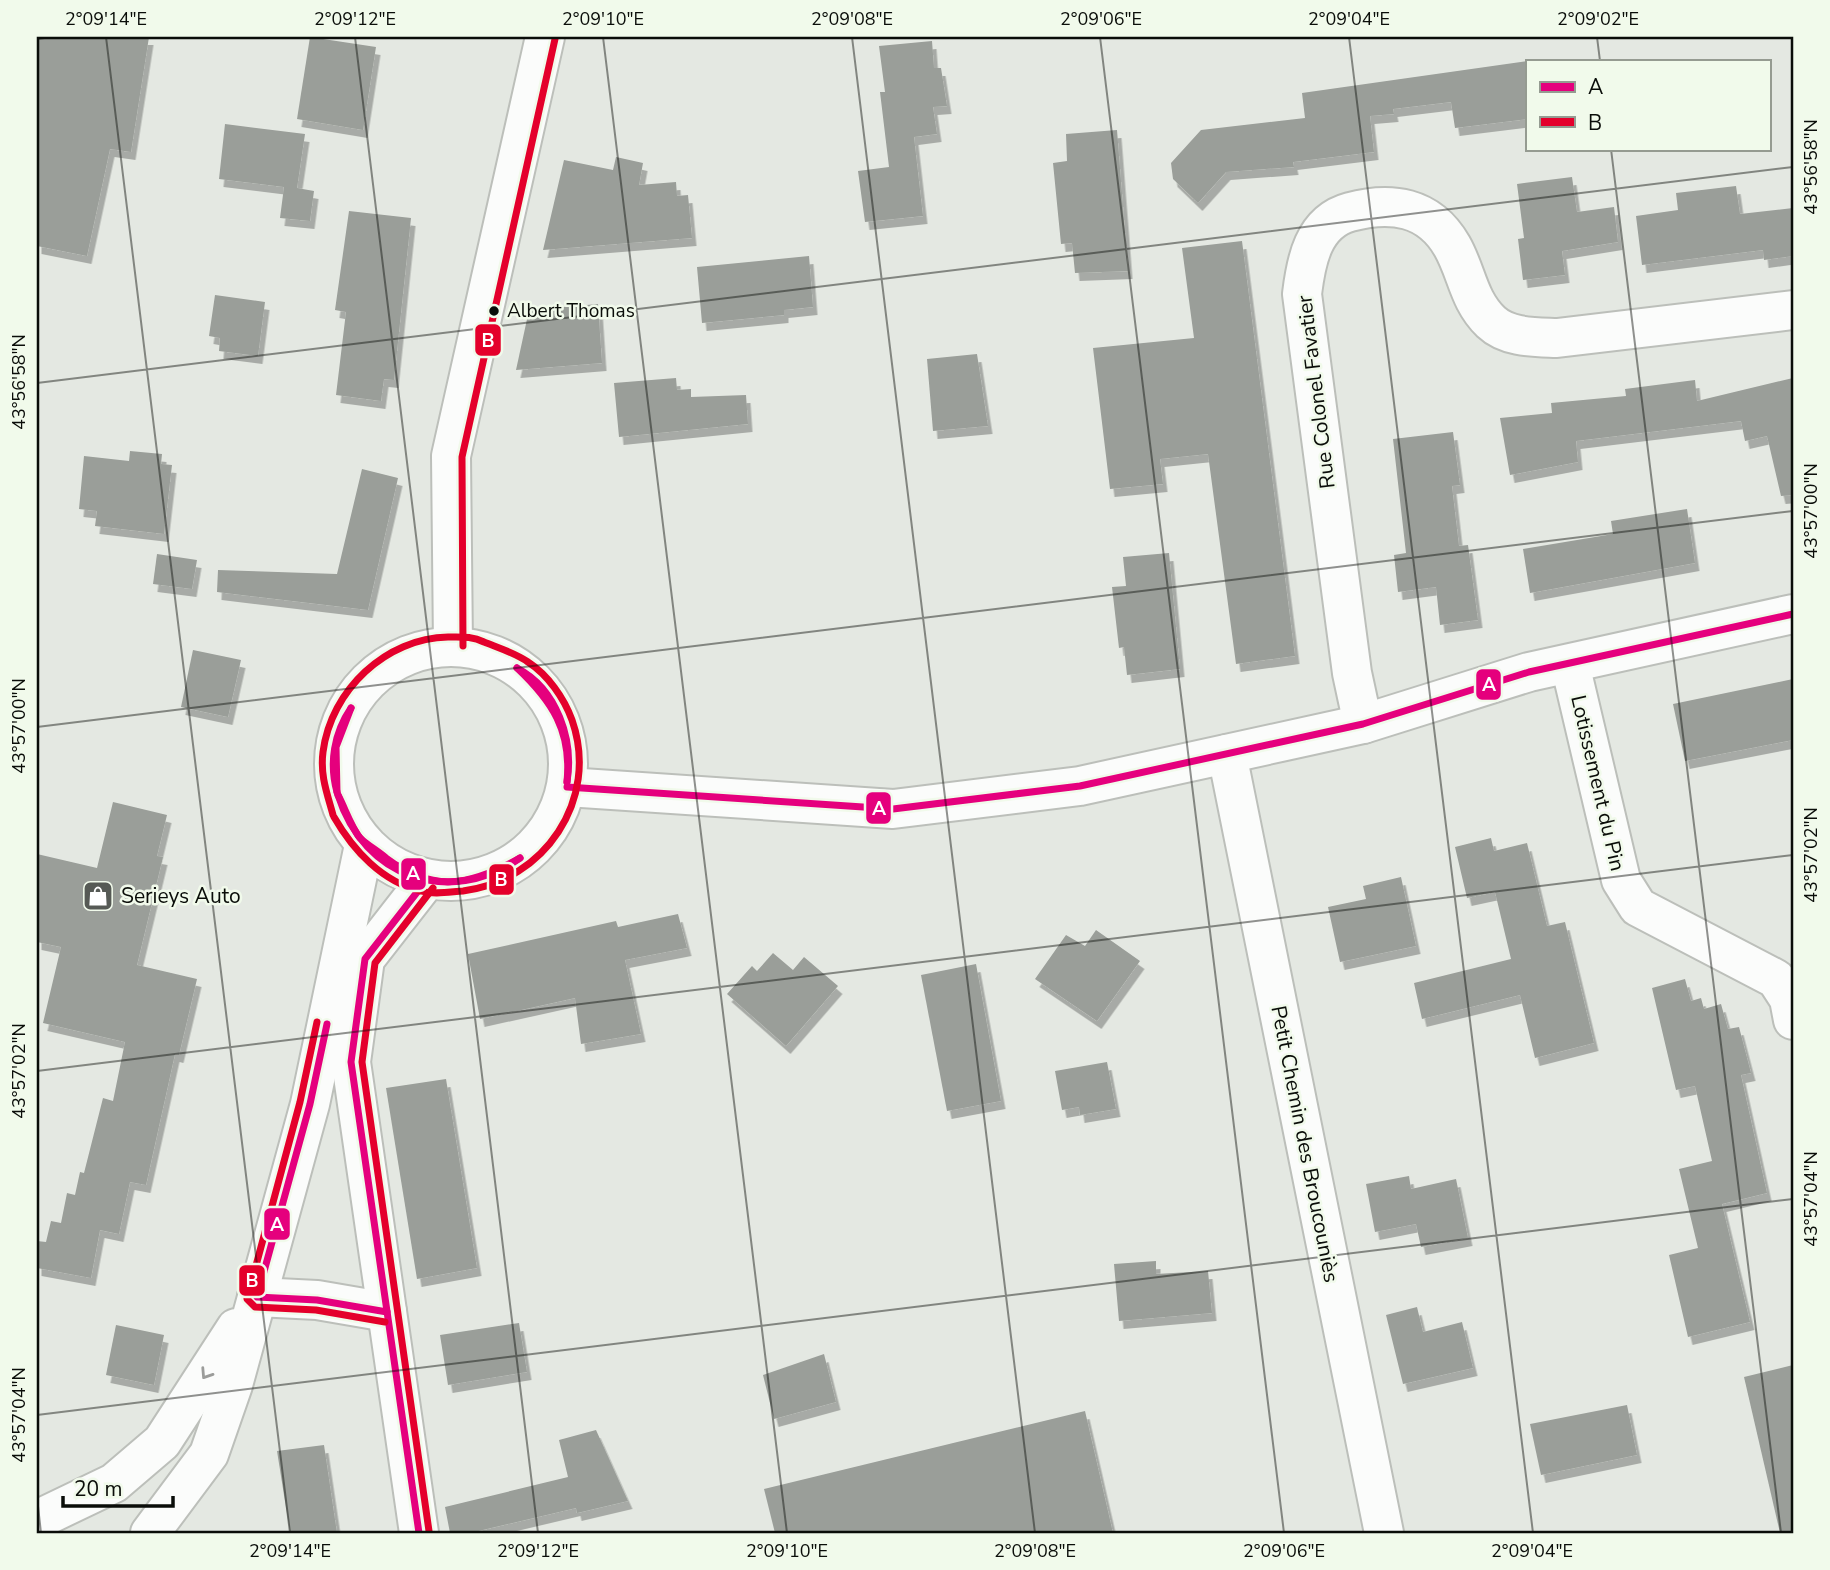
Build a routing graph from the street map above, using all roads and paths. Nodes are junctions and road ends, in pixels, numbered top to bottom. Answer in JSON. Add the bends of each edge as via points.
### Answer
{"nodes":[{"id":1,"x":545,"y":37,"type":"edge"},
{"id":2,"x":1793,"y":310,"type":"edge"},
{"id":3,"x":1793,"y":614,"type":"edge"},
{"id":4,"x":453,"y":646,"type":"junction"},
{"id":5,"x":1570,"y":664,"type":"junction"},
{"id":6,"x":1363,"y":724,"type":"junction"},
{"id":7,"x":1227,"y":754,"type":"junction"},
{"id":8,"x":567,"y":787,"type":"junction"},
{"id":9,"x":365,"y":845,"type":"junction"},
{"id":10,"x":425,"y":882,"type":"junction"},
{"id":11,"x":1793,"y":1020,"type":"edge"},
{"id":12,"x":257,"y":1297,"type":"junction"},
{"id":13,"x":387,"y":1312,"type":"junction"},
{"id":14,"x":37,"y":1520,"type":"edge"},
{"id":15,"x":150,"y":1533,"type":"edge"},
{"id":16,"x":419,"y":1533,"type":"edge"},
{"id":17,"x":1384,"y":1533,"type":"edge"}],
"edges":[{"from":1,"to":4,"type":"street","via":[[451,456]]},
{"from":2,"to":6,"type":"street","name":"Rue Colonel Favatier","via":[[1557,338],[1522,337],[1492,324],[1471,298],[1452,246],[1427,218],[1391,205],[1347,213],[1322,228],[1306,261],[1302,294],[1352,673]]},
{"from":3,"to":5,"type":"street"},
{"from":4,"to":8,"type":"street","via":[[482,650],[509,661],[533,679],[552,702],[564,728],[569,757]]},
{"from":4,"to":9,"type":"street","via":[[414,652],[379,670],[352,699],[336,735],[335,780],[343,812]]},
{"from":5,"to":6,"type":"street","via":[[1529,672]]},
{"from":5,"to":11,"type":"street","name":"Lotissement du Pin","via":[[1621,880],[1638,907],[1776,979],[1789,999]]},
{"from":6,"to":7,"type":"street"},
{"from":7,"to":8,"type":"street","via":[[1080,786],[893,809]]},
{"from":7,"to":17,"type":"street","name":"Petit Chemin des Broucouniès"},
{"from":8,"to":10,"type":"street","via":[[553,824],[527,855],[492,875]]},
{"from":9,"to":10,"type":"street"},
{"from":9,"to":12,"type":"street","via":[[310,1104]]},
{"from":10,"to":13,"type":"street","via":[[365,959],[351,1062]]},
{"from":12,"to":13,"type":"street","via":[[317,1300]]},
{"from":12,"to":14,"type":"street","one_way":true,"via":[[162,1442],[114,1483]]},
{"from":12,"to":15,"type":"street","via":[[209,1454]]},
{"from":13,"to":16,"type":"street"}]}
